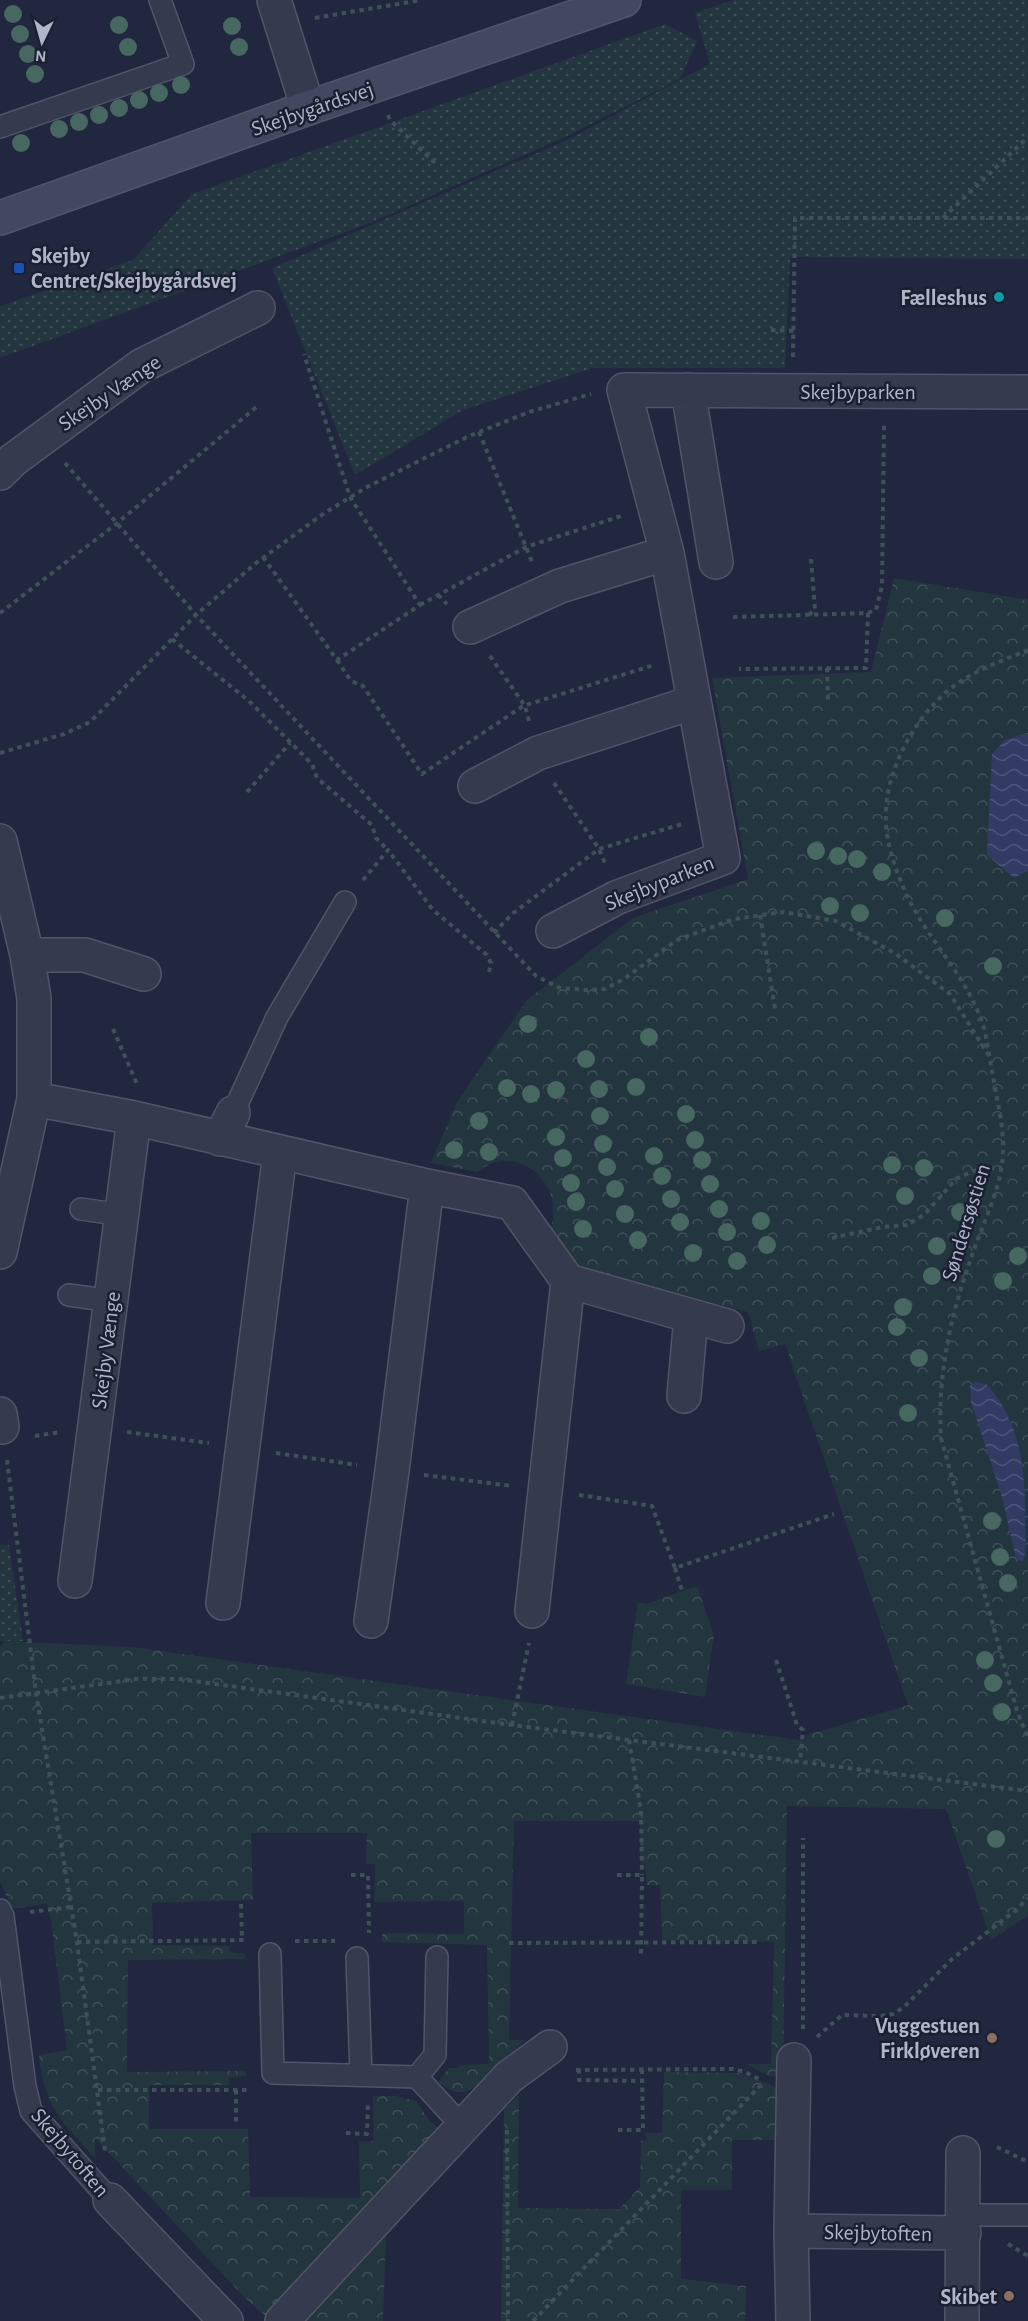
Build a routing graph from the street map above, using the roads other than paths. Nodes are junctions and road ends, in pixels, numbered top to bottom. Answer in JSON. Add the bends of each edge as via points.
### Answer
{"nodes":[{"id":1,"x":160,"y":0,"type":"edge"},
{"id":2,"x":624,"y":0,"type":"edge"},
{"id":3,"x":278,"y":12,"type":"edge"},
{"id":4,"x":308,"y":108,"type":"junction"},
{"id":5,"x":0,"y":127,"type":"edge"},
{"id":6,"x":0,"y":218,"type":"edge"},
{"id":7,"x":258,"y":308,"type":"dead end"},
{"id":8,"x":688,"y":390,"type":"junction"},
{"id":9,"x":1028,"y":392,"type":"edge"},
{"id":10,"x":0,"y":473,"type":"edge"},
{"id":11,"x":667,"y":553,"type":"junction"},
{"id":12,"x":716,"y":562,"type":"dead end"},
{"id":13,"x":470,"y":627,"type":"dead end"},
{"id":14,"x":694,"y":702,"type":"junction"},
{"id":15,"x":475,"y":786,"type":"dead end"},
{"id":16,"x":0,"y":841,"type":"edge"},
{"id":17,"x":345,"y":902,"type":"road end"},
{"id":18,"x":553,"y":931,"type":"dead end"},
{"id":19,"x":27,"y":955,"type":"junction"},
{"id":20,"x":144,"y":974,"type":"dead end"},
{"id":21,"x":34,"y":1099,"type":"junction"},
{"id":22,"x":137,"y":1104,"type":"junction"},
{"id":23,"x":227,"y":1126,"type":"junction"},
{"id":24,"x":280,"y":1153,"type":"junction"},
{"id":25,"x":427,"y":1186,"type":"junction"},
{"id":26,"x":81,"y":1209,"type":"dead end"},
{"id":27,"x":122,"y":1215,"type":"junction"},
{"id":28,"x":0,"y":1252,"type":"edge"},
{"id":29,"x":568,"y":1281,"type":"junction"},
{"id":30,"x":69,"y":1295,"type":"dead end"},
{"id":31,"x":111,"y":1301,"type":"junction"},
{"id":32,"x":692,"y":1316,"type":"junction"},
{"id":33,"x":727,"y":1326,"type":"dead end"},
{"id":34,"x":684,"y":1396,"type":"dead end"},
{"id":35,"x":75,"y":1581,"type":"dead end"},
{"id":36,"x":223,"y":1603,"type":"dead end"},
{"id":37,"x":532,"y":1611,"type":"road end"},
{"id":38,"x":371,"y":1621,"type":"dead end"},
{"id":39,"x":1,"y":1913,"type":"edge"},
{"id":40,"x":270,"y":1954,"type":"dead end"},
{"id":41,"x":437,"y":1957,"type":"dead end"},
{"id":42,"x":357,"y":1958,"type":"dead end"},
{"id":43,"x":799,"y":2055,"type":"road end"},
{"id":44,"x":559,"y":2059,"type":"road end"},
{"id":45,"x":361,"y":2075,"type":"junction"},
{"id":46,"x":417,"y":2077,"type":"junction"},
{"id":47,"x":462,"y":2126,"type":"junction"},
{"id":48,"x":963,"y":2153,"type":"dead end"},
{"id":49,"x":110,"y":2200,"type":"joint"},
{"id":50,"x":1028,"y":2215,"type":"edge"},
{"id":51,"x":964,"y":2224,"type":"junction"},
{"id":52,"x":791,"y":2231,"type":"junction"},
{"id":53,"x":221,"y":2319,"type":"edge"},
{"id":54,"x":282,"y":2321,"type":"edge"},
{"id":55,"x":793,"y":2321,"type":"edge"},
{"id":56,"x":962,"y":2321,"type":"edge"}],
"edges":[{"from":1,"to":5,"type":"lane","via":[[183,64]]},
{"from":2,"to":4,"type":"street","name":"Skejbygårdsvej"},
{"from":3,"to":4,"type":"street"},
{"from":4,"to":6,"type":"street","name":"Skejbygårdsvej"},
{"from":7,"to":10,"type":"street","name":"Skejby Vænge","via":[[141,366]]},
{"from":8,"to":9,"type":"street","name":"Skejbyparken"},
{"from":8,"to":11,"type":"street","name":"Skejbyparken","via":[[624,390]]},
{"from":8,"to":12,"type":"street"},
{"from":11,"to":13,"type":"street","via":[[560,586]]},
{"from":11,"to":14,"type":"street","name":"Skejbyparken"},
{"from":14,"to":15,"type":"street","via":[[538,753]]},
{"from":14,"to":18,"type":"street","name":"Skejbyparken","via":[[723,858],[618,897]]},
{"from":16,"to":19,"type":"street"},
{"from":17,"to":23,"type":"lane","via":[[277,1017]]},
{"from":19,"to":20,"type":"street","via":[[85,955]]},
{"from":19,"to":21,"type":"street","via":[[34,998]]},
{"from":21,"to":22,"type":"street"},
{"from":21,"to":28,"type":"street"},
{"from":22,"to":23,"type":"street"},
{"from":22,"to":27,"type":"street","name":"Skejby Vænge"},
{"from":23,"to":24,"type":"street"},
{"from":24,"to":25,"type":"street","via":[[377,1164]]},
{"from":24,"to":36,"type":"street"},
{"from":25,"to":29,"type":"street","via":[[512,1203]]},
{"from":25,"to":38,"type":"street"},
{"from":26,"to":27,"type":"lane"},
{"from":27,"to":31,"type":"street","name":"Skejby Vænge"},
{"from":29,"to":32,"type":"street"},
{"from":29,"to":37,"type":"street"},
{"from":30,"to":31,"type":"lane"},
{"from":31,"to":35,"type":"street","name":"Skejby Vænge"},
{"from":32,"to":33,"type":"street"},
{"from":32,"to":34,"type":"street"},
{"from":39,"to":49,"type":"lane","name":"Skejbytoften","via":[[31,2110]]},
{"from":40,"to":45,"type":"lane","via":[[273,2073]]},
{"from":41,"to":46,"type":"lane","via":[[435,2055]]},
{"from":42,"to":45,"type":"lane"},
{"from":43,"to":52,"type":"street","name":"Skejbytoften"},
{"from":44,"to":47,"type":"street","via":[[509,2077]]},
{"from":45,"to":46,"type":"lane"},
{"from":46,"to":47,"type":"lane"},
{"from":47,"to":54,"type":"street"},
{"from":48,"to":51,"type":"street","name":"Skejbytoften"},
{"from":49,"to":53,"type":"street","name":"Skejbytoften"},
{"from":50,"to":51,"type":"lane","name":"Skejbytoften"},
{"from":51,"to":52,"type":"street","name":"Skejbytoften"},
{"from":51,"to":56,"type":"street","name":"Skejbytoften"},
{"from":52,"to":55,"type":"street","name":"Skejbytoften"}]}
